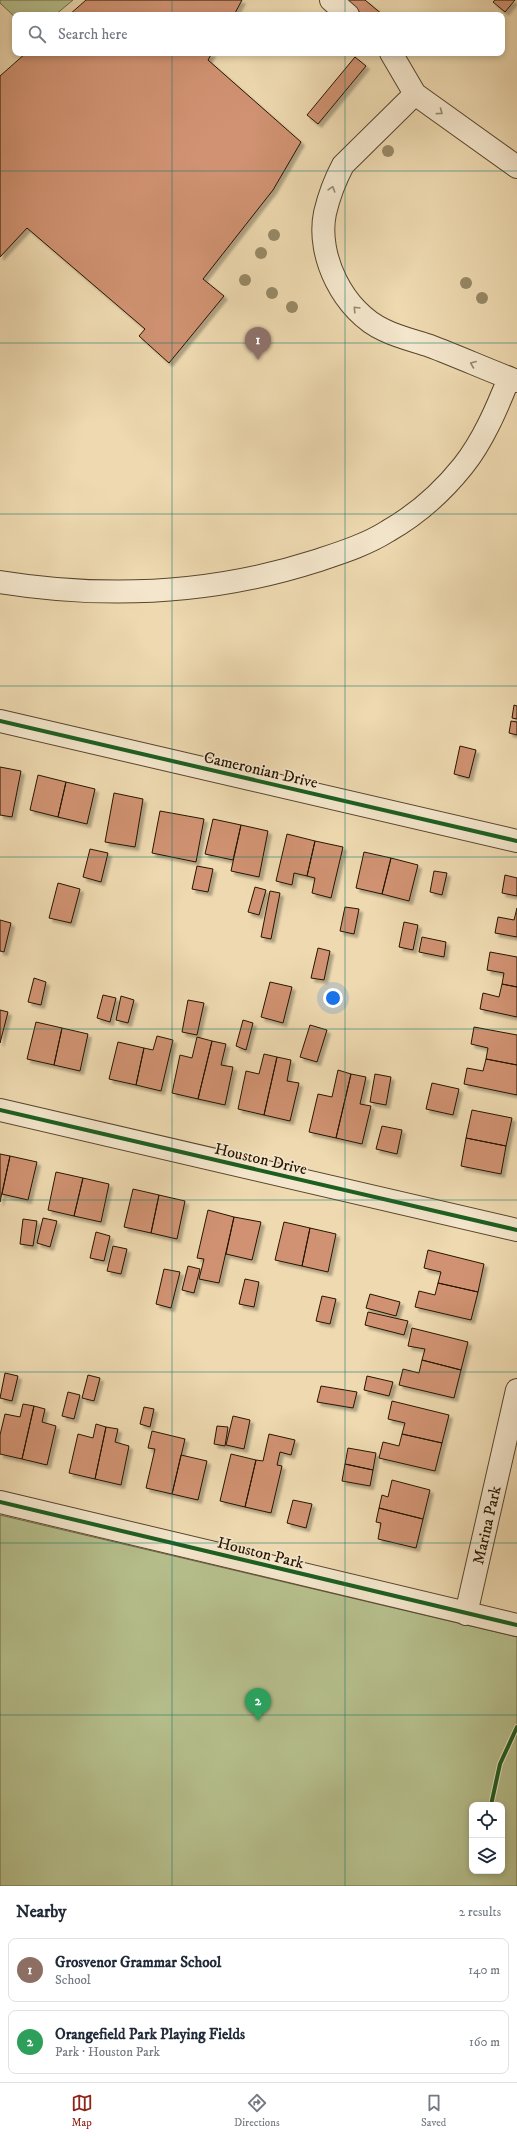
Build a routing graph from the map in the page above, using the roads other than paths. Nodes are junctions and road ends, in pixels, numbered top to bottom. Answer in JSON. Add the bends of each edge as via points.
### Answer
{"nodes":[{"id":1,"x":330,"y":0,"type":"edge"},
{"id":2,"x":344,"y":12,"type":"edge"},
{"id":3,"x":393,"y":56,"type":"edge"},
{"id":4,"x":415,"y":94,"type":"junction"},
{"id":5,"x":517,"y":167,"type":"edge"},
{"id":6,"x":513,"y":380,"type":"edge"},
{"id":7,"x":0,"y":582,"type":"edge"},
{"id":8,"x":0,"y":721,"type":"edge"},
{"id":9,"x":517,"y":841,"type":"edge"},
{"id":10,"x":0,"y":1110,"type":"edge"},
{"id":11,"x":517,"y":1230,"type":"edge"},
{"id":12,"x":517,"y":1390,"type":"edge"},
{"id":13,"x":0,"y":1502,"type":"edge"},
{"id":14,"x":466,"y":1614,"type":"junction"},
{"id":15,"x":517,"y":1626,"type":"edge"}],
"edges":[{"from":1,"to":2,"type":"street"},
{"from":3,"to":4,"type":"street"},
{"from":4,"to":5,"type":"street","one_way":true},
{"from":6,"to":4,"type":"street","one_way":true,"via":[[383,330],[355,310],[336,282],[325,248],[325,214],[335,179],[343,165]]},
{"from":6,"to":7,"type":"street","via":[[464,466],[432,499],[388,532],[345,552],[276,574],[213,586],[154,592],[40,589]]},
{"from":8,"to":9,"type":"street","name":"Cameronian Drive"},
{"from":10,"to":11,"type":"street","name":"Houston Drive"},
{"from":12,"to":14,"type":"street","name":"Marina Park"},
{"from":13,"to":14,"type":"street","name":"Houston Park"},
{"from":14,"to":15,"type":"street","name":"Houston Park"}]}
